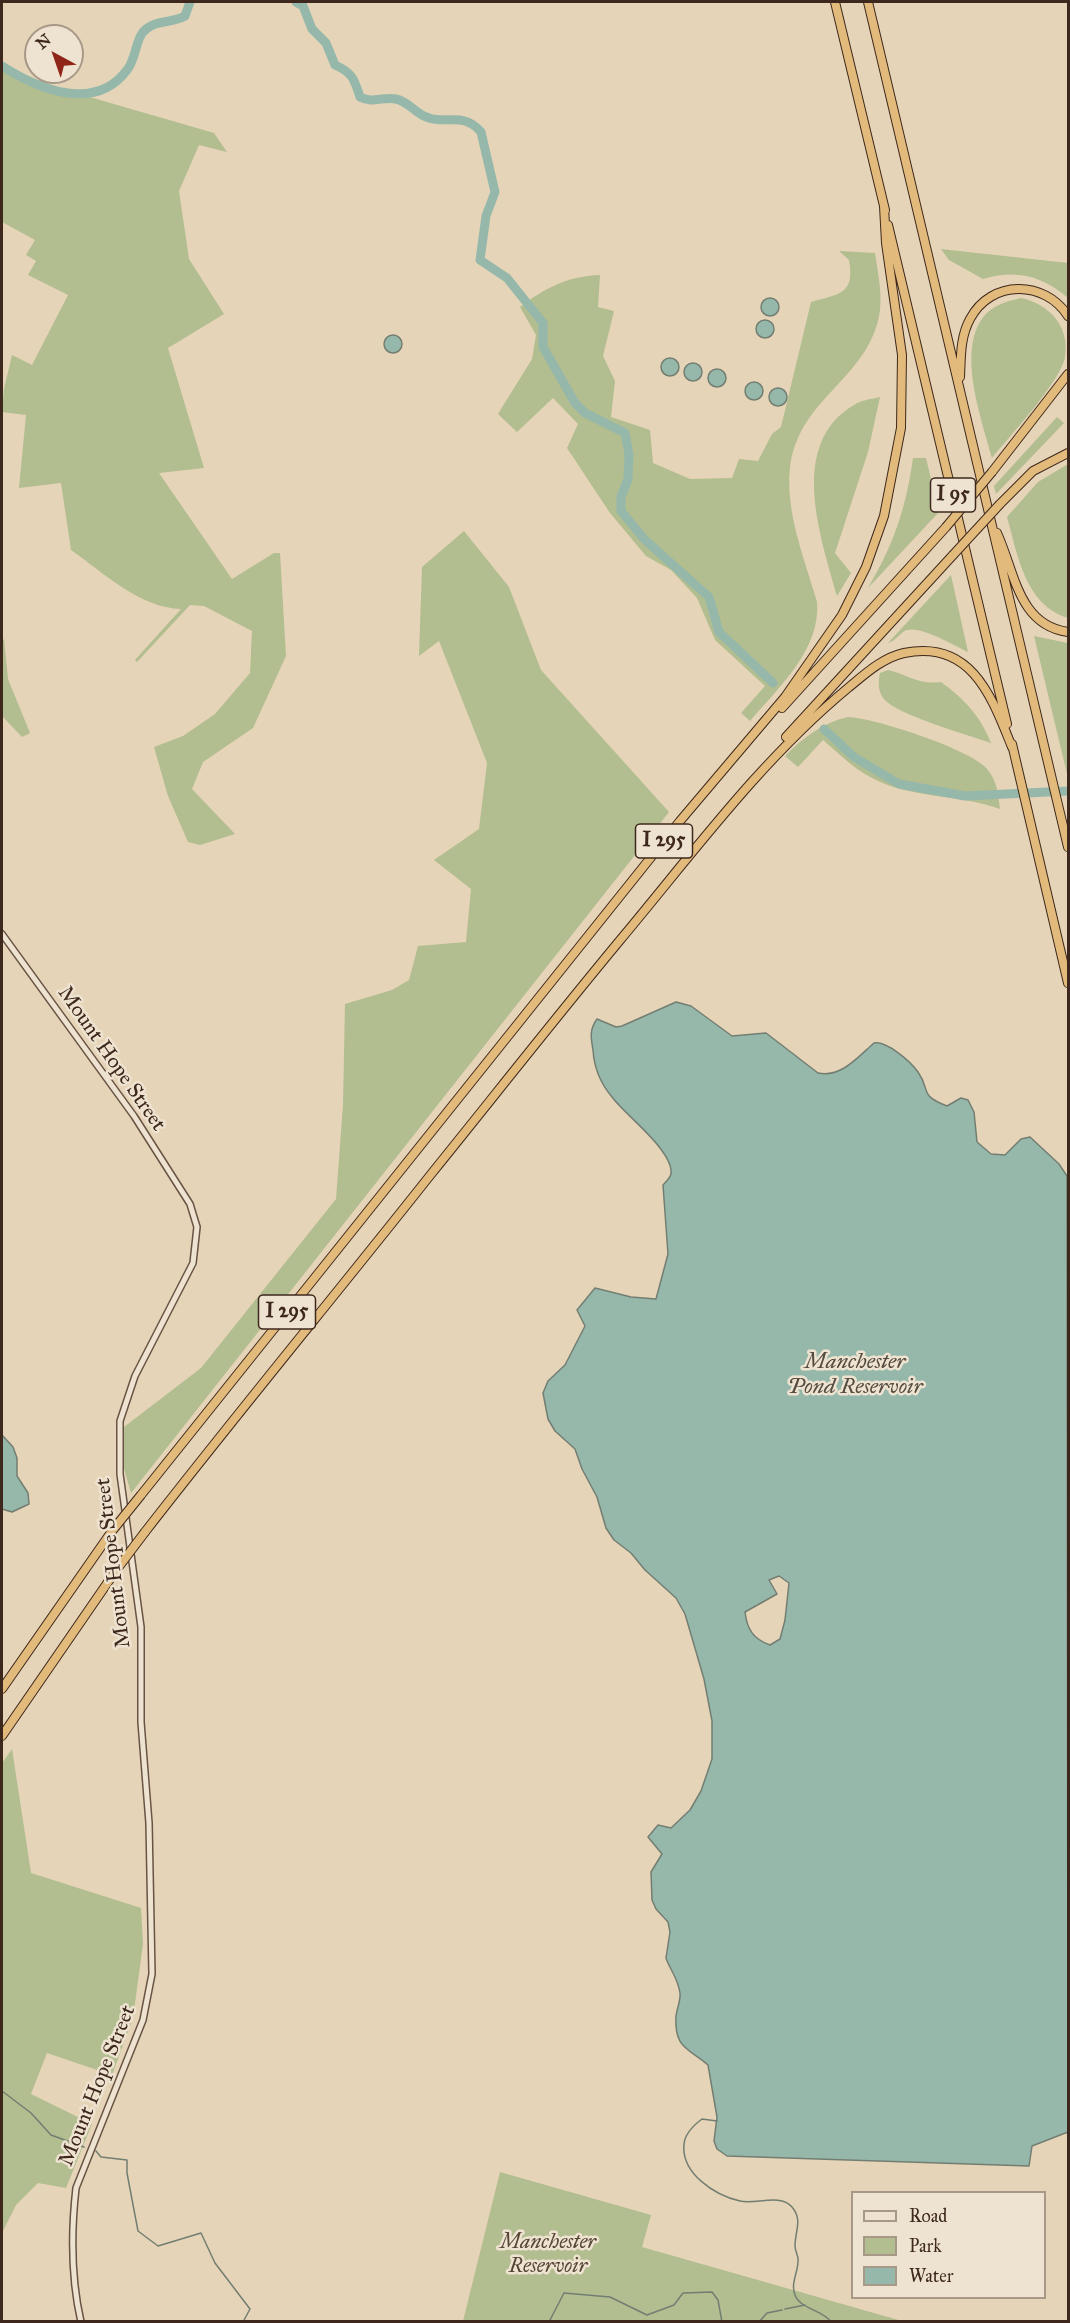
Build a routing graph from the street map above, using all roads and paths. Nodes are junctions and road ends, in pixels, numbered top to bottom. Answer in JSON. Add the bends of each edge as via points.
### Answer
{"nodes":[{"id":1,"x":835,"y":2,"type":"edge"},
{"id":2,"x":868,"y":2,"type":"edge"},
{"id":3,"x":884,"y":206,"type":"junction"},
{"id":4,"x":1068,"y":316,"type":"edge"},
{"id":5,"x":1068,"y":374,"type":"edge"},
{"id":6,"x":960,"y":391,"type":"junction"},
{"id":7,"x":1068,"y":453,"type":"edge"},
{"id":8,"x":990,"y":518,"type":"junction"},
{"id":9,"x":1068,"y":632,"type":"edge"},
{"id":10,"x":762,"y":727,"type":"junction"},
{"id":11,"x":782,"y":745,"type":"junction"},
{"id":12,"x":1012,"y":747,"type":"junction"},
{"id":13,"x":1068,"y":847,"type":"edge"},
{"id":14,"x":2,"y":934,"type":"edge"},
{"id":15,"x":1068,"y":983,"type":"edge"},
{"id":16,"x":2,"y":1689,"type":"edge"},
{"id":17,"x":2,"y":1736,"type":"edge"},
{"id":18,"x":81,"y":2322,"type":"edge"}],
"edges":[{"from":1,"to":3,"type":"highway","number":"I 95"},
{"from":2,"to":6,"type":"highway","number":"I 95"},
{"from":3,"to":10,"type":"highway","via":[[903,373],[900,436],[891,490],[873,550],[842,615]]},
{"from":3,"to":12,"type":"highway","number":"I 95"},
{"from":4,"to":6,"type":"highway","via":[[1052,298],[1034,290],[1007,290],[989,297],[975,310],[966,327],[961,348]]},
{"from":5,"to":10,"type":"highway","bridge":true,"via":[[946,527]]},
{"from":6,"to":8,"type":"highway","number":"I 95"},
{"from":7,"to":11,"type":"highway","bridge":true,"via":[[1033,471],[1000,504]]},
{"from":8,"to":9,"type":"highway","via":[[1028,609],[1042,623]]},
{"from":8,"to":13,"type":"highway","number":"I 95"},
{"from":10,"to":16,"type":"highway","number":"I 295","bridge":true,"via":[[680,821],[112,1531]]},
{"from":11,"to":12,"type":"highway","via":[[877,665],[896,655],[917,651],[946,656],[975,674],[992,697]]},
{"from":11,"to":17,"type":"highway","number":"I 295","bridge":true,"via":[[699,838],[145,1532]]},
{"from":12,"to":15,"type":"highway","number":"I 95"},
{"from":14,"to":18,"type":"street","name":"Mount Hope Street","via":[[134,1116],[190,1204],[197,1227],[193,1263],[135,1376],[120,1421],[120,1474],[141,1627],[141,1722],[149,1819],[152,1974],[143,2020],[76,2188],[74,2272]]}]}
